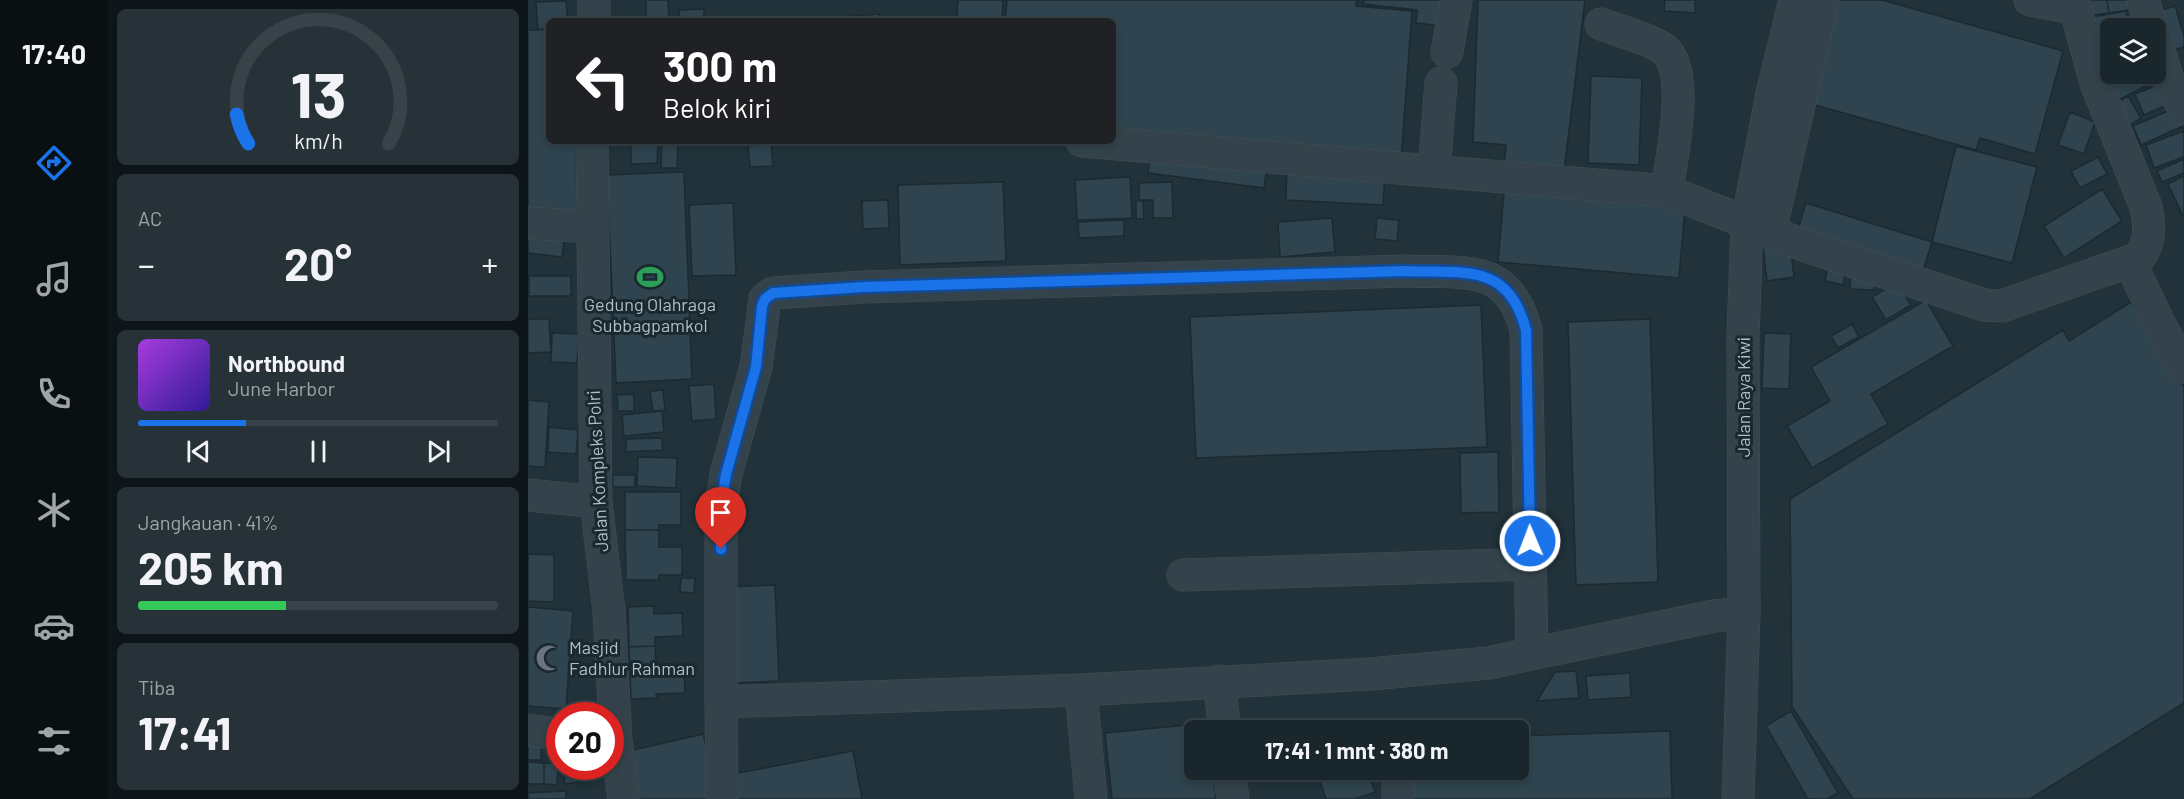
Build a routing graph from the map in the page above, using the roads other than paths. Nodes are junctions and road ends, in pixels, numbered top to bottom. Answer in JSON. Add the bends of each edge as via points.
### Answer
{"nodes":[{"id":1,"x":594,"y":0,"type":"edge"},
{"id":2,"x":1456,"y":0,"type":"edge"},
{"id":3,"x":1796,"y":0,"type":"edge"},
{"id":4,"x":1823,"y":0,"type":"edge"},
{"id":5,"x":2030,"y":0,"type":"edge"},
{"id":6,"x":2143,"y":0,"type":"edge"},
{"id":7,"x":2073,"y":4,"type":"edge"},
{"id":8,"x":594,"y":18,"type":"edge"},
{"id":9,"x":2149,"y":18,"type":"edge"},
{"id":10,"x":1601,"y":24,"type":"dead end"},
{"id":11,"x":1447,"y":52,"type":"dead end"},
{"id":12,"x":2166,"y":73,"type":"edge"},
{"id":13,"x":1442,"y":83,"type":"dead end"},
{"id":14,"x":2184,"y":109,"type":"edge"},
{"id":15,"x":592,"y":144,"type":"edge"},
{"id":16,"x":1116,"y":144,"type":"edge"},
{"id":17,"x":1434,"y":171,"type":"junction"},
{"id":18,"x":1667,"y":191,"type":"junction"},
{"id":19,"x":528,"y":224,"type":"edge"},
{"id":20,"x":591,"y":227,"type":"junction"},
{"id":21,"x":1758,"y":227,"type":"junction"},
{"id":22,"x":2130,"y":262,"type":"junction"},
{"id":23,"x":2184,"y":368,"type":"edge"},
{"id":24,"x":528,"y":495,"type":"edge"},
{"id":25,"x":596,"y":502,"type":"junction"},
{"id":26,"x":1530,"y":564,"type":"junction"},
{"id":27,"x":1183,"y":575,"type":"dead end"},
{"id":28,"x":1744,"y":613,"type":"junction"},
{"id":29,"x":1532,"y":652,"type":"junction"},
{"id":30,"x":1220,"y":681,"type":"junction"},
{"id":31,"x":1081,"y":690,"type":"junction"},
{"id":32,"x":612,"y":702,"type":"edge"},
{"id":33,"x":721,"y":702,"type":"junction"},
{"id":34,"x":1224,"y":720,"type":"edge"},
{"id":35,"x":528,"y":730,"type":"edge"},
{"id":36,"x":546,"y":732,"type":"edge"},
{"id":37,"x":620,"y":780,"type":"edge"},
{"id":38,"x":1231,"y":780,"type":"edge"},
{"id":39,"x":1398,"y":780,"type":"edge"},
{"id":40,"x":624,"y":799,"type":"edge"},
{"id":41,"x":722,"y":799,"type":"edge"},
{"id":42,"x":1091,"y":799,"type":"edge"},
{"id":43,"x":1233,"y":799,"type":"edge"},
{"id":44,"x":1398,"y":799,"type":"edge"},
{"id":45,"x":1738,"y":799,"type":"edge"}],
"edges":[{"from":1,"to":8,"type":"street"},
{"from":2,"to":11,"type":"street"},
{"from":3,"to":21,"type":"street","name":"Jalan Raya Kiwi","via":[[1770,99]]},
{"from":4,"to":21,"type":"street"},
{"from":5,"to":7,"type":"street"},
{"from":6,"to":9,"type":"street"},
{"from":7,"to":22,"type":"street","via":[[2096,83],[2146,207],[2149,239],[2139,258]]},
{"from":10,"to":18,"type":"street","via":[[1664,48],[1674,65],[1679,84]]},
{"from":12,"to":14,"type":"street"},
{"from":13,"to":17,"type":"street"},
{"from":15,"to":20,"type":"street","name":"Jalan Kompleks Polri"},
{"from":16,"to":17,"type":"street"},
{"from":17,"to":18,"type":"street"},
{"from":18,"to":21,"type":"street"},
{"from":19,"to":20,"type":"street"},
{"from":20,"to":25,"type":"street","name":"Jalan Kompleks Polri"},
{"from":21,"to":22,"type":"street","via":[[1984,305],[2002,306]]},
{"from":21,"to":28,"type":"street","name":"Jalan Raya Kiwi","via":[[1743,338]]},
{"from":22,"to":23,"type":"street"},
{"from":24,"to":25,"type":"street"},
{"from":25,"to":32,"type":"street","name":"Jalan Kompleks Polri","via":[[609,611]]},
{"from":26,"to":27,"type":"street"},
{"from":26,"to":29,"type":"street"},
{"from":26,"to":33,"type":"street","via":[[1526,330],[1521,311],[1505,289],[1485,275],[1405,271],[876,286],[773,293],[762,306],[756,367],[721,506]]},
{"from":28,"to":29,"type":"street"},
{"from":28,"to":45,"type":"street","name":"Jalan Raya Kiwi"},
{"from":29,"to":30,"type":"street","via":[[1488,663],[1371,674]]},
{"from":30,"to":31,"type":"street"},
{"from":30,"to":34,"type":"street"},
{"from":31,"to":33,"type":"street"},
{"from":31,"to":42,"type":"street"},
{"from":33,"to":41,"type":"street"},
{"from":35,"to":36,"type":"street"},
{"from":37,"to":40,"type":"street","name":"Jalan Kompleks Polri"},
{"from":38,"to":43,"type":"street"},
{"from":39,"to":44,"type":"street"}]}
